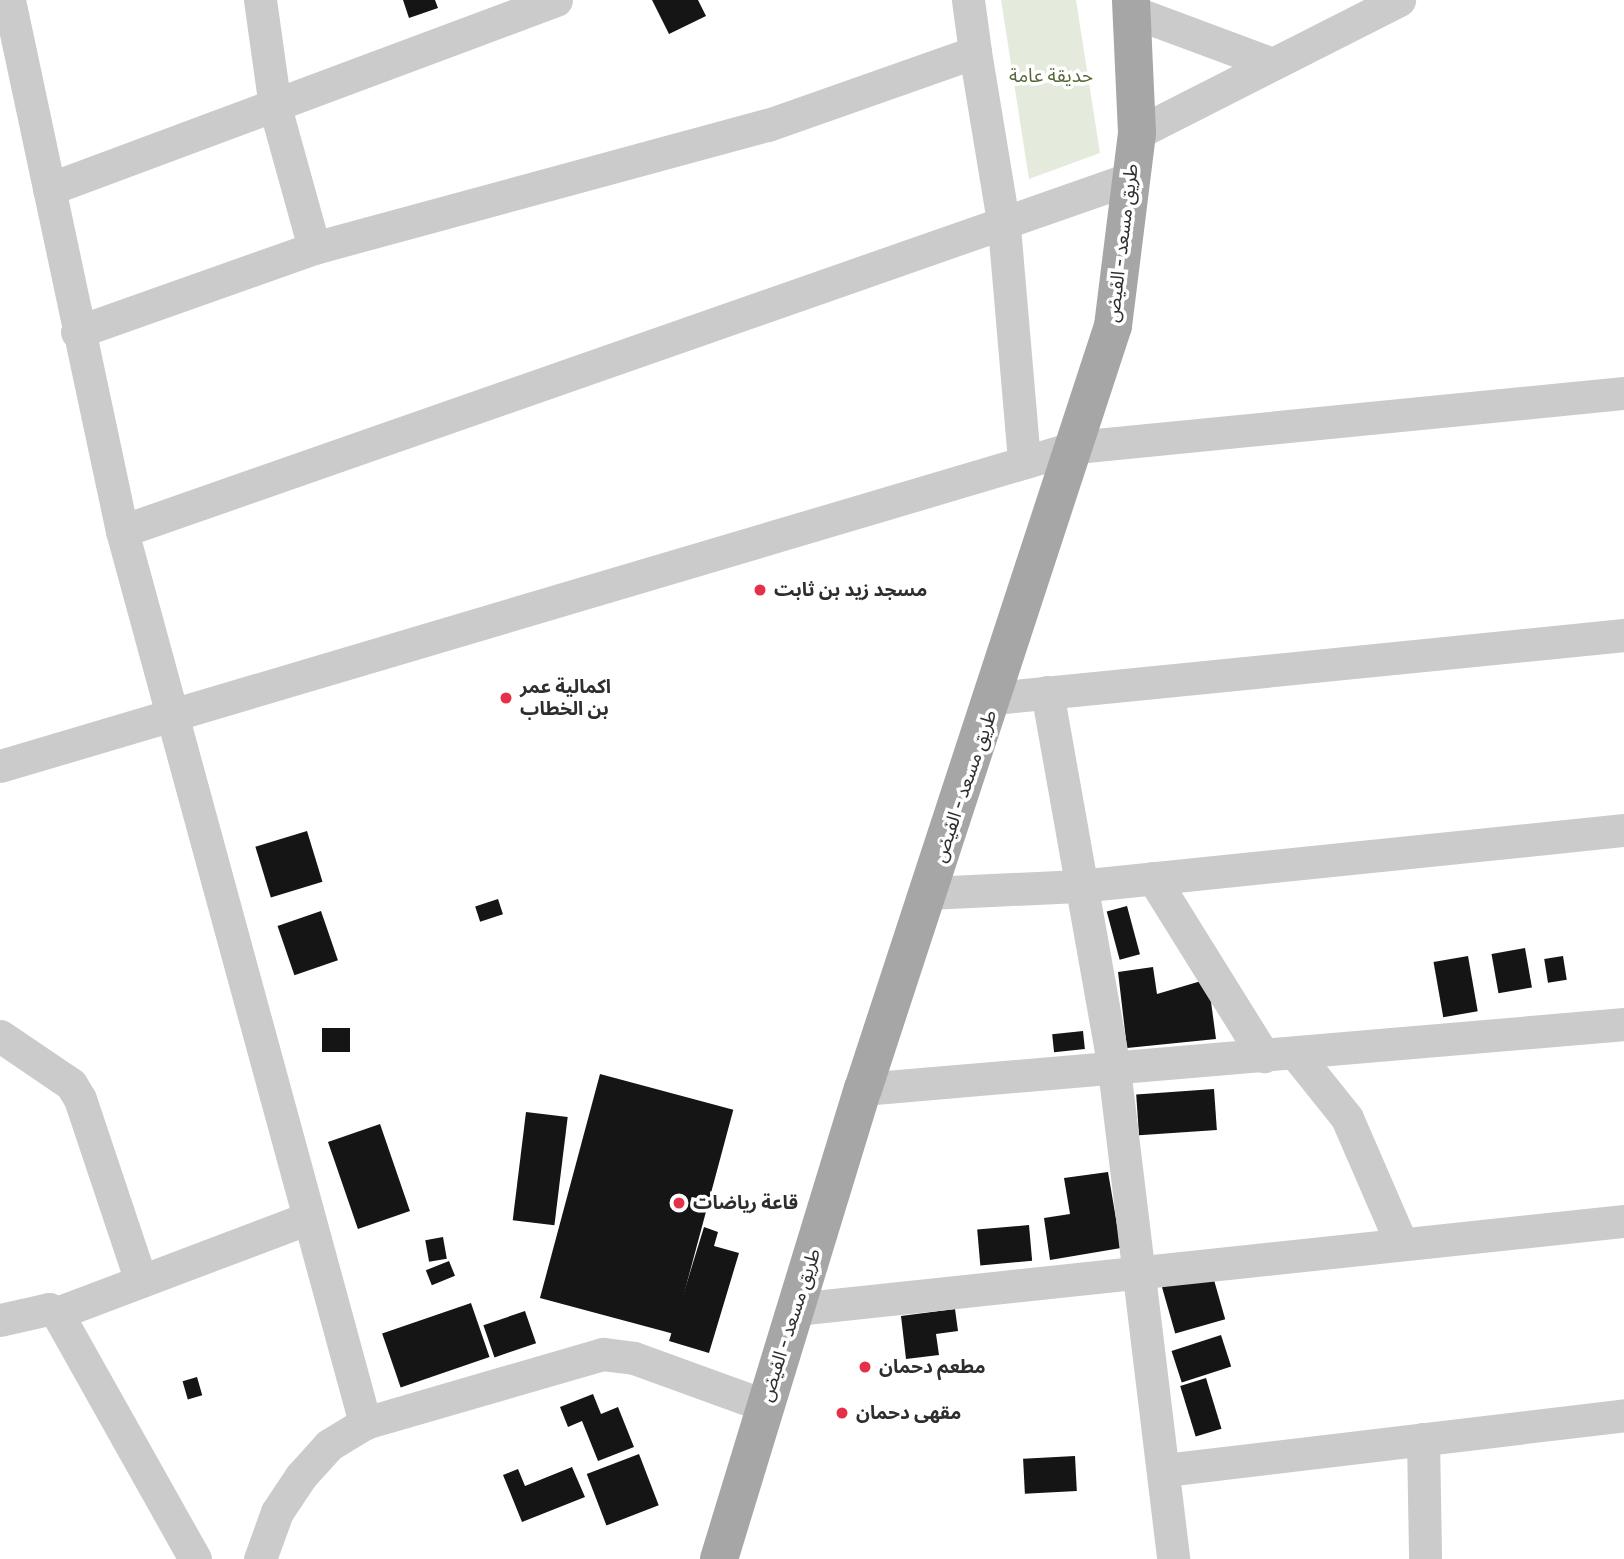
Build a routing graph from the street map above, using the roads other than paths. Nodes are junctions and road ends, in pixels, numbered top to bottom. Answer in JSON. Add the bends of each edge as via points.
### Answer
{"nodes":[{"id":1,"x":9,"y":0,"type":"edge"},
{"id":2,"x":260,"y":0,"type":"edge"},
{"id":3,"x":556,"y":0,"type":"edge"},
{"id":4,"x":968,"y":0,"type":"edge"},
{"id":5,"x":1399,"y":0,"type":"edge"},
{"id":6,"x":1132,"y":6,"type":"edge"},
{"id":7,"x":975,"y":52,"type":"junction"},
{"id":8,"x":1270,"y":63,"type":"junction"},
{"id":9,"x":275,"y":107,"type":"junction"},
{"id":10,"x":1137,"y":133,"type":"junction"},
{"id":11,"x":1129,"y":179,"type":"junction"},
{"id":12,"x":48,"y":190,"type":"junction"},
{"id":13,"x":1004,"y":227,"type":"junction"},
{"id":14,"x":314,"y":248,"type":"junction"},
{"id":15,"x":77,"y":332,"type":"junction"},
{"id":16,"x":1624,"y":393,"type":"edge"},
{"id":17,"x":1076,"y":447,"type":"junction"},
{"id":18,"x":1024,"y":462,"type":"junction"},
{"id":19,"x":122,"y":531,"type":"junction"},
{"id":20,"x":1624,"y":635,"type":"edge"},
{"id":21,"x":1047,"y":692,"type":"junction"},
{"id":22,"x":995,"y":698,"type":"junction"},
{"id":23,"x":169,"y":713,"type":"junction"},
{"id":24,"x":0,"y":766,"type":"edge"},
{"id":25,"x":1624,"y":830,"type":"edge"},
{"id":26,"x":1153,"y":878,"type":"junction"},
{"id":27,"x":1079,"y":886,"type":"junction"},
{"id":28,"x":929,"y":893,"type":"junction"},
{"id":29,"x":1624,"y":1024,"type":"edge"},
{"id":30,"x":0,"y":1036,"type":"edge"},
{"id":31,"x":1279,"y":1054,"type":"junction"},
{"id":32,"x":1114,"y":1069,"type":"junction"},
{"id":33,"x":863,"y":1089,"type":"junction"},
{"id":34,"x":308,"y":1218,"type":"junction"},
{"id":35,"x":1624,"y":1221,"type":"edge"},
{"id":36,"x":1401,"y":1243,"type":"junction"},
{"id":37,"x":1143,"y":1276,"type":"junction"},
{"id":38,"x":141,"y":1281,"type":"junction"},
{"id":39,"x":796,"y":1309,"type":"junction"},
{"id":40,"x":57,"y":1313,"type":"junction"},
{"id":41,"x":0,"y":1320,"type":"edge"},
{"id":42,"x":764,"y":1405,"type":"junction"},
{"id":43,"x":1624,"y":1415,"type":"edge"},
{"id":44,"x":365,"y":1423,"type":"junction"},
{"id":45,"x":1423,"y":1439,"type":"junction"},
{"id":46,"x":1165,"y":1470,"type":"junction"},
{"id":47,"x":195,"y":1559,"type":"edge"},
{"id":48,"x":260,"y":1559,"type":"edge"},
{"id":49,"x":719,"y":1559,"type":"edge"},
{"id":50,"x":1173,"y":1559,"type":"edge"},
{"id":51,"x":1425,"y":1559,"type":"edge"}],
"edges":[{"from":1,"to":12,"type":"street"},
{"from":2,"to":9,"type":"street"},
{"from":3,"to":9,"type":"street"},
{"from":4,"to":7,"type":"street"},
{"from":5,"to":8,"type":"street"},
{"from":6,"to":8,"type":"street"},
{"from":6,"to":10,"type":"main road","name":"طريق مسعد - الفيض"},
{"from":7,"to":13,"type":"street"},
{"from":7,"to":14,"type":"street","via":[[768,125]]},
{"from":8,"to":10,"type":"street"},
{"from":9,"to":12,"type":"street"},
{"from":9,"to":14,"type":"street"},
{"from":10,"to":11,"type":"main road","name":"طريق مسعد - الفيض"},
{"from":11,"to":13,"type":"street"},
{"from":11,"to":17,"type":"main road","name":"طريق مسعد - الفيض","via":[[1113,326]]},
{"from":12,"to":15,"type":"street"},
{"from":13,"to":18,"type":"street"},
{"from":13,"to":19,"type":"street"},
{"from":14,"to":15,"type":"street"},
{"from":15,"to":19,"type":"street"},
{"from":16,"to":17,"type":"street"},
{"from":17,"to":18,"type":"street"},
{"from":17,"to":22,"type":"main road","name":"طريق مسعد - الفيض"},
{"from":18,"to":23,"type":"street"},
{"from":19,"to":23,"type":"street"},
{"from":20,"to":21,"type":"street"},
{"from":21,"to":22,"type":"street"},
{"from":21,"to":27,"type":"street"},
{"from":22,"to":28,"type":"main road","name":"طريق مسعد - الفيض"},
{"from":23,"to":24,"type":"street"},
{"from":23,"to":34,"type":"street"},
{"from":25,"to":26,"type":"street"},
{"from":26,"to":27,"type":"street"},
{"from":26,"to":31,"type":"street"},
{"from":27,"to":28,"type":"street"},
{"from":27,"to":32,"type":"street"},
{"from":28,"to":33,"type":"main road","name":"طريق مسعد - الفيض"},
{"from":29,"to":31,"type":"street"},
{"from":30,"to":38,"type":"street","via":[[71,1084]]},
{"from":31,"to":32,"type":"street"},
{"from":31,"to":36,"type":"street","via":[[1347,1118]]},
{"from":32,"to":33,"type":"street"},
{"from":32,"to":37,"type":"street"},
{"from":33,"to":39,"type":"main road","name":"طريق مسعد - الفيض"},
{"from":34,"to":38,"type":"street"},
{"from":34,"to":44,"type":"street"},
{"from":35,"to":36,"type":"street"},
{"from":36,"to":37,"type":"street"},
{"from":37,"to":39,"type":"street"},
{"from":37,"to":46,"type":"street"},
{"from":38,"to":40,"type":"street"},
{"from":39,"to":42,"type":"main road","name":"طريق مسعد - الفيض"},
{"from":40,"to":41,"type":"street","via":[[49,1309]]},
{"from":40,"to":47,"type":"street"},
{"from":42,"to":44,"type":"street","via":[[634,1358],[603,1354]]},
{"from":42,"to":49,"type":"main road","name":"طريق مسعد - الفيض"},
{"from":43,"to":45,"type":"street"},
{"from":44,"to":48,"type":"street","via":[[329,1445],[301,1476],[277,1512]]},
{"from":45,"to":46,"type":"street"},
{"from":45,"to":51,"type":"street"},
{"from":46,"to":50,"type":"street"}]}
